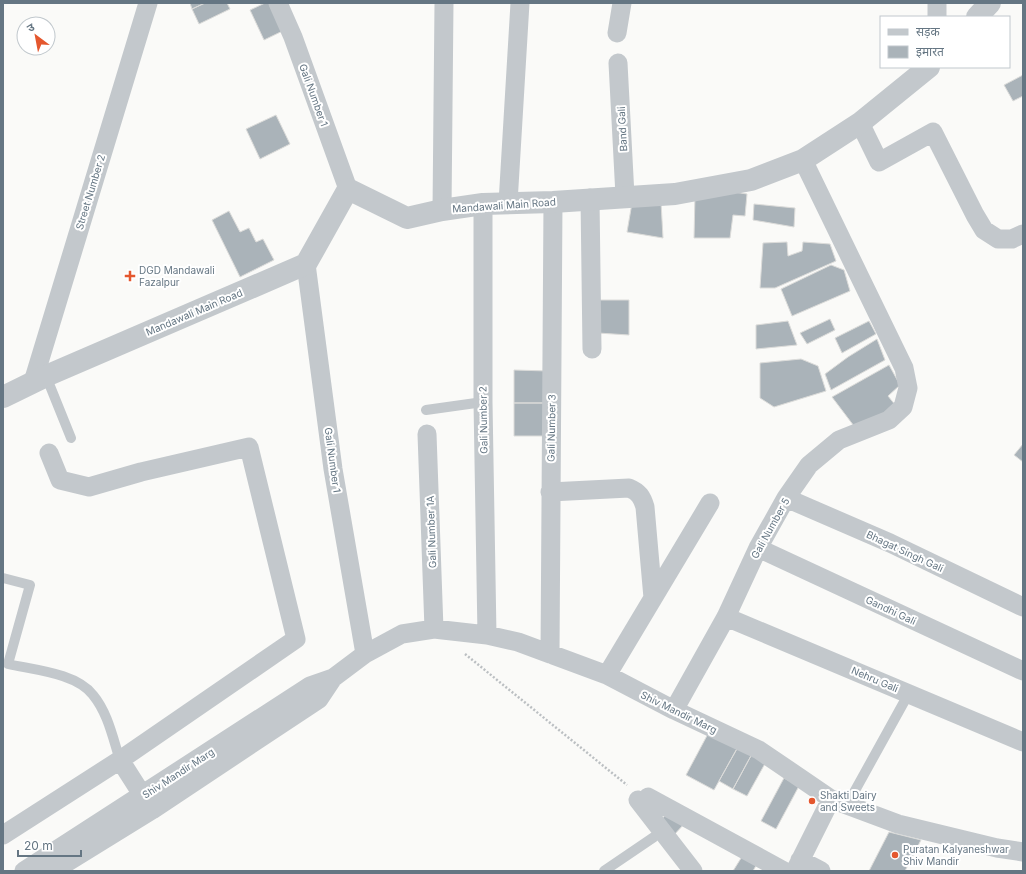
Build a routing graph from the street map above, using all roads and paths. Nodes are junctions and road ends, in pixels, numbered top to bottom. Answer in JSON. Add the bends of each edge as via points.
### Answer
{"nodes":[{"id":1,"x":148,"y":3,"type":"edge"},
{"id":2,"x":278,"y":3,"type":"edge"},
{"id":3,"x":444,"y":3,"type":"edge"},
{"id":4,"x":520,"y":3,"type":"edge"},
{"id":5,"x":622,"y":3,"type":"edge"},
{"id":6,"x":937,"y":3,"type":"edge"},
{"id":7,"x":990,"y":3,"type":"edge"},
{"id":8,"x":937,"y":16,"type":"edge"},
{"id":9,"x":978,"y":16,"type":"edge"},
{"id":10,"x":617,"y":33,"type":"dead end"},
{"id":11,"x":618,"y":63,"type":"dead end"},
{"id":12,"x":927,"y":68,"type":"edge"},
{"id":13,"x":860,"y":123,"type":"junction"},
{"id":14,"x":803,"y":160,"type":"junction"},
{"id":15,"x":348,"y":189,"type":"junction"},
{"id":16,"x":625,"y":196,"type":"junction"},
{"id":17,"x":590,"y":198,"type":"junction"},
{"id":18,"x":553,"y":202,"type":"junction"},
{"id":19,"x":508,"y":203,"type":"junction"},
{"id":20,"x":483,"y":204,"type":"junction"},
{"id":21,"x":442,"y":210,"type":"junction"},
{"id":22,"x":1023,"y":234,"type":"edge"},
{"id":23,"x":306,"y":264,"type":"junction"},
{"id":24,"x":592,"y":349,"type":"dead end"},
{"id":25,"x":39,"y":379,"type":"junction"},
{"id":26,"x":3,"y":397,"type":"edge"},
{"id":27,"x":482,"y":402,"type":"junction"},
{"id":28,"x":426,"y":410,"type":"dead end"},
{"id":29,"x":427,"y":434,"type":"dead end"},
{"id":30,"x":71,"y":438,"type":"dead end"},
{"id":31,"x":49,"y":454,"type":"dead end"},
{"id":32,"x":550,"y":492,"type":"junction"},
{"id":33,"x":786,"y":498,"type":"junction"},
{"id":34,"x":710,"y":503,"type":"dead end"},
{"id":35,"x":758,"y":548,"type":"junction"},
{"id":36,"x":3,"y":578,"type":"edge"},
{"id":37,"x":653,"y":598,"type":"junction"},
{"id":38,"x":1023,"y":607,"type":"edge"},
{"id":39,"x":726,"y":617,"type":"junction"},
{"id":40,"x":434,"y":629,"type":"junction"},
{"id":41,"x":487,"y":635,"type":"junction"},
{"id":42,"x":365,"y":654,"type":"junction"},
{"id":43,"x":550,"y":654,"type":"junction"},
{"id":44,"x":1023,"y":671,"type":"edge"},
{"id":45,"x":607,"y":675,"type":"junction"},
{"id":46,"x":909,"y":693,"type":"junction"},
{"id":47,"x":674,"y":710,"type":"junction"},
{"id":48,"x":1023,"y":742,"type":"edge"},
{"id":49,"x":120,"y":760,"type":"junction"},
{"id":50,"x":643,"y":799,"type":"junction"},
{"id":51,"x":839,"y":802,"type":"junction"},
{"id":52,"x":147,"y":803,"type":"junction"},
{"id":53,"x":3,"y":835,"type":"edge"},
{"id":54,"x":654,"y":837,"type":"dead end"},
{"id":55,"x":1023,"y":852,"type":"edge"},
{"id":56,"x":798,"y":866,"type":"edge"},
{"id":57,"x":24,"y":871,"type":"edge"},
{"id":58,"x":53,"y":871,"type":"edge"},
{"id":59,"x":604,"y":871,"type":"edge"},
{"id":60,"x":693,"y":871,"type":"edge"},
{"id":61,"x":784,"y":871,"type":"edge"},
{"id":62,"x":821,"y":871,"type":"edge"}],
"edges":[{"from":1,"to":25,"type":"street","name":"Street Number 2"},
{"from":2,"to":15,"type":"street","name":"Gali Number 1","via":[[293,37]]},
{"from":3,"to":21,"type":"street"},
{"from":4,"to":19,"type":"street"},
{"from":5,"to":10,"type":"street"},
{"from":6,"to":8,"type":"street"},
{"from":7,"to":9,"type":"street"},
{"from":11,"to":16,"type":"street","name":"Band Gali"},
{"from":12,"to":13,"type":"street","name":"Mandawali Main Road"},
{"from":13,"to":14,"type":"street","name":"Mandawali Main Road"},
{"from":13,"to":22,"type":"street","via":[[879,162],[933,132],[984,230],[998,239],[1012,239]]},
{"from":14,"to":16,"type":"street","name":"Mandawali Main Road","via":[[751,180],[675,194]]},
{"from":14,"to":33,"type":"street","name":"Gali Number 5","via":[[904,368],[908,388],[903,407],[889,420],[839,440],[808,465]]},
{"from":15,"to":21,"type":"street","name":"Mandawali Main Road","via":[[406,218]]},
{"from":15,"to":23,"type":"street"},
{"from":16,"to":17,"type":"street","name":"Mandawali Main Road"},
{"from":17,"to":18,"type":"street","name":"Mandawali Main Road"},
{"from":17,"to":24,"type":"street"},
{"from":18,"to":19,"type":"street","name":"Mandawali Main Road"},
{"from":18,"to":32,"type":"street","name":"Gali Number 3"},
{"from":19,"to":20,"type":"street","name":"Mandawali Main Road"},
{"from":20,"to":21,"type":"street","name":"Mandawali Main Road"},
{"from":20,"to":27,"type":"street","name":"Gali Number 2"},
{"from":23,"to":25,"type":"street","name":"Mandawali Main Road"},
{"from":23,"to":42,"type":"street","name":"Gali Number 1","via":[[333,469]]},
{"from":25,"to":26,"type":"street","name":"Mandawali Main Road"},
{"from":25,"to":30,"type":"lane"},
{"from":27,"to":28,"type":"lane"},
{"from":27,"to":41,"type":"street","name":"Gali Number 2"},
{"from":29,"to":40,"type":"street","name":"Gali Number 1A"},
{"from":31,"to":49,"type":"street","via":[[60,480],[89,487],[140,472],[249,447],[296,639]]},
{"from":32,"to":37,"type":"street","via":[[629,488],[637,492],[645,507]]},
{"from":32,"to":43,"type":"street","name":"Gali Number 3"},
{"from":33,"to":35,"type":"street","name":"Gali Number 5"},
{"from":33,"to":38,"type":"street","name":"Bhagat Singh Gali","via":[[890,543]]},
{"from":34,"to":37,"type":"street"},
{"from":35,"to":39,"type":"street","name":"Gali Number 5"},
{"from":35,"to":44,"type":"street","name":"Gandhi Gali"},
{"from":36,"to":49,"type":"lane","via":[[30,585],[8,664],[61,676],[79,683],[93,695],[105,714]]},
{"from":37,"to":45,"type":"street"},
{"from":39,"to":46,"type":"street","name":"Nehru Gali"},
{"from":39,"to":47,"type":"street","name":"Gali Number 5"},
{"from":40,"to":41,"type":"street","name":"Shiv Mandir Marg"},
{"from":40,"to":42,"type":"street","name":"Shiv Mandir Marg","via":[[402,634]]},
{"from":40,"to":50,"type":"path"},
{"from":41,"to":43,"type":"street","name":"Shiv Mandir Marg","via":[[518,642]]},
{"from":42,"to":52,"type":"street","name":"Shiv Mandir Marg","via":[[333,678],[319,699]]},
{"from":43,"to":45,"type":"street","name":"Shiv Mandir Marg"},
{"from":45,"to":47,"type":"street","name":"Shiv Mandir Marg"},
{"from":46,"to":48,"type":"street","name":"Nehru Gali"},
{"from":46,"to":51,"type":"lane"},
{"from":47,"to":51,"type":"street","name":"Shiv Mandir Marg","via":[[759,750]]},
{"from":49,"to":52,"type":"street"},
{"from":49,"to":53,"type":"street"},
{"from":50,"to":60,"type":"street"},
{"from":50,"to":61,"type":"street"},
{"from":51,"to":55,"type":"street","name":"Shiv Mandir Marg","via":[[898,824]]},
{"from":51,"to":56,"type":"street"},
{"from":52,"to":57,"type":"street","name":"Shiv Mandir Marg"},
{"from":52,"to":58,"type":"street","name":"Shiv Mandir Marg"},
{"from":54,"to":59,"type":"lane"},
{"from":56,"to":62,"type":"street"}]}
